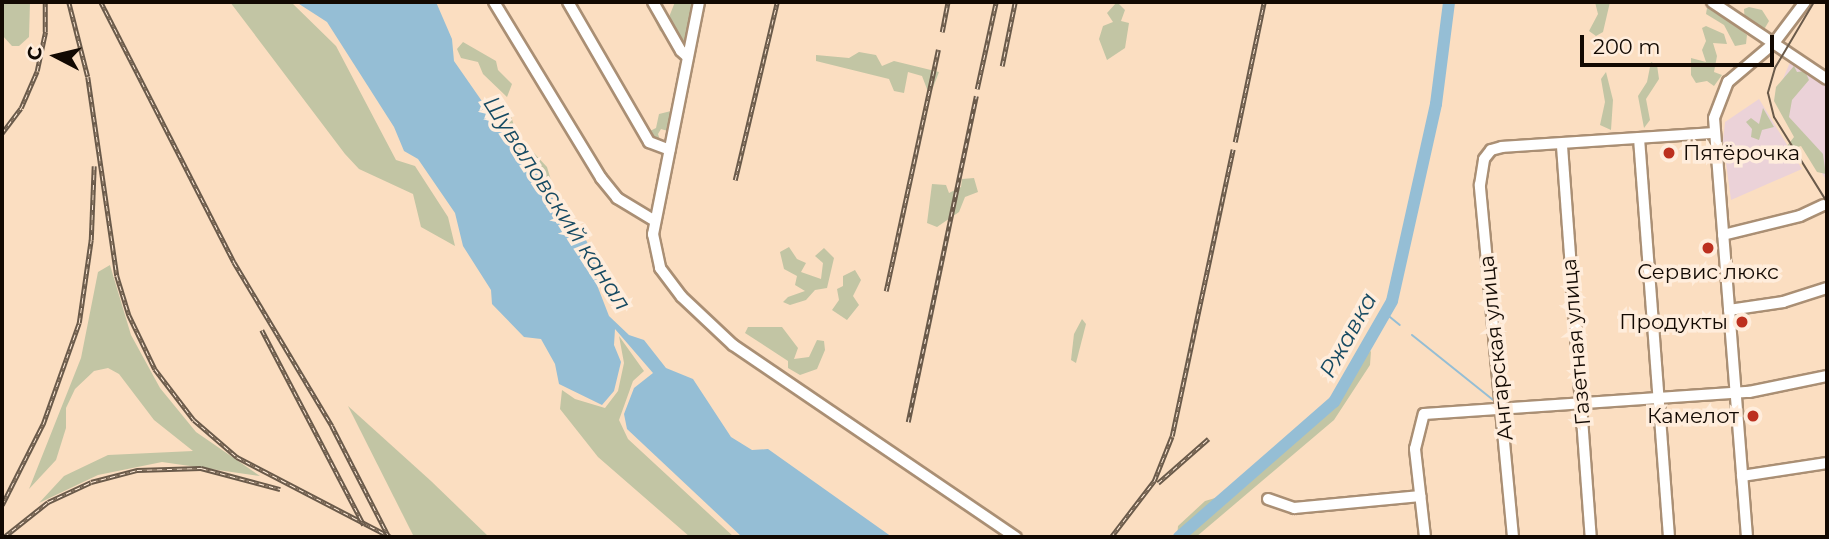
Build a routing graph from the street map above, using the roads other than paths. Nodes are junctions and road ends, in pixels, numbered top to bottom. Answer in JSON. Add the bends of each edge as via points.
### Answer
{"nodes":[{"id":1,"x":494,"y":2,"type":"edge"},
{"id":2,"x":568,"y":2,"type":"edge"},
{"id":3,"x":653,"y":2,"type":"edge"},
{"id":4,"x":699,"y":2,"type":"edge"},
{"id":5,"x":1712,"y":2,"type":"edge"},
{"id":6,"x":1805,"y":2,"type":"edge"},
{"id":7,"x":1773,"y":43,"type":"junction"},
{"id":8,"x":688,"y":57,"type":"junction"},
{"id":9,"x":1827,"y":79,"type":"edge"},
{"id":10,"x":1714,"y":134,"type":"junction"},
{"id":11,"x":1639,"y":138,"type":"junction"},
{"id":12,"x":1562,"y":146,"type":"junction"},
{"id":13,"x":670,"y":150,"type":"junction"},
{"id":14,"x":1824,"y":205,"type":"dead end"},
{"id":15,"x":655,"y":221,"type":"junction"},
{"id":16,"x":1723,"y":235,"type":"junction"},
{"id":17,"x":1827,"y":288,"type":"edge"},
{"id":18,"x":1729,"y":310,"type":"junction"},
{"id":19,"x":1827,"y":376,"type":"edge"},
{"id":20,"x":1735,"y":392,"type":"junction"},
{"id":21,"x":1658,"y":398,"type":"junction"},
{"id":22,"x":1581,"y":403,"type":"junction"},
{"id":23,"x":1503,"y":410,"type":"junction"},
{"id":24,"x":1827,"y":463,"type":"edge"},
{"id":25,"x":1742,"y":476,"type":"junction"},
{"id":26,"x":1420,"y":496,"type":"junction"},
{"id":27,"x":1268,"y":499,"type":"dead end"},
{"id":28,"x":1016,"y":537,"type":"edge"},
{"id":29,"x":1425,"y":537,"type":"edge"},
{"id":30,"x":1513,"y":537,"type":"edge"},
{"id":31,"x":1591,"y":537,"type":"edge"},
{"id":32,"x":1669,"y":537,"type":"edge"},
{"id":33,"x":1747,"y":537,"type":"edge"}],
"edges":[{"from":1,"to":15,"type":"street","via":[[601,178],[617,198]]},
{"from":2,"to":13,"type":"street","via":[[649,142]]},
{"from":3,"to":8,"type":"street"},
{"from":4,"to":8,"type":"street"},
{"from":5,"to":7,"type":"street"},
{"from":6,"to":7,"type":"street"},
{"from":7,"to":9,"type":"street"},
{"from":7,"to":10,"type":"street","via":[[1722,90]]},
{"from":8,"to":13,"type":"street"},
{"from":10,"to":11,"type":"street"},
{"from":10,"to":16,"type":"street"},
{"from":11,"to":12,"type":"street"},
{"from":11,"to":21,"type":"street"},
{"from":12,"to":22,"type":"street","name":"Газетная улица"},
{"from":12,"to":23,"type":"street","name":"Ангарская улица","via":[[1502,147],[1491,150],[1484,159],[1480,185]]},
{"from":13,"to":15,"type":"street"},
{"from":14,"to":16,"type":"street","via":[[1800,216]]},
{"from":15,"to":28,"type":"street","via":[[652,248],[660,268],[682,298],[733,345]]},
{"from":16,"to":18,"type":"street"},
{"from":17,"to":18,"type":"street","via":[[1783,302]]},
{"from":18,"to":20,"type":"street"},
{"from":19,"to":20,"type":"street"},
{"from":20,"to":21,"type":"street"},
{"from":20,"to":25,"type":"street"},
{"from":21,"to":22,"type":"street"},
{"from":21,"to":32,"type":"street"},
{"from":22,"to":23,"type":"street"},
{"from":22,"to":31,"type":"street","name":"Газетная улица"},
{"from":23,"to":26,"type":"street","via":[[1423,414],[1416,437]]},
{"from":23,"to":30,"type":"street","name":"Ангарская улица"},
{"from":24,"to":25,"type":"street"},
{"from":25,"to":33,"type":"street"},
{"from":26,"to":27,"type":"street","via":[[1294,508]]},
{"from":26,"to":29,"type":"street"}]}
